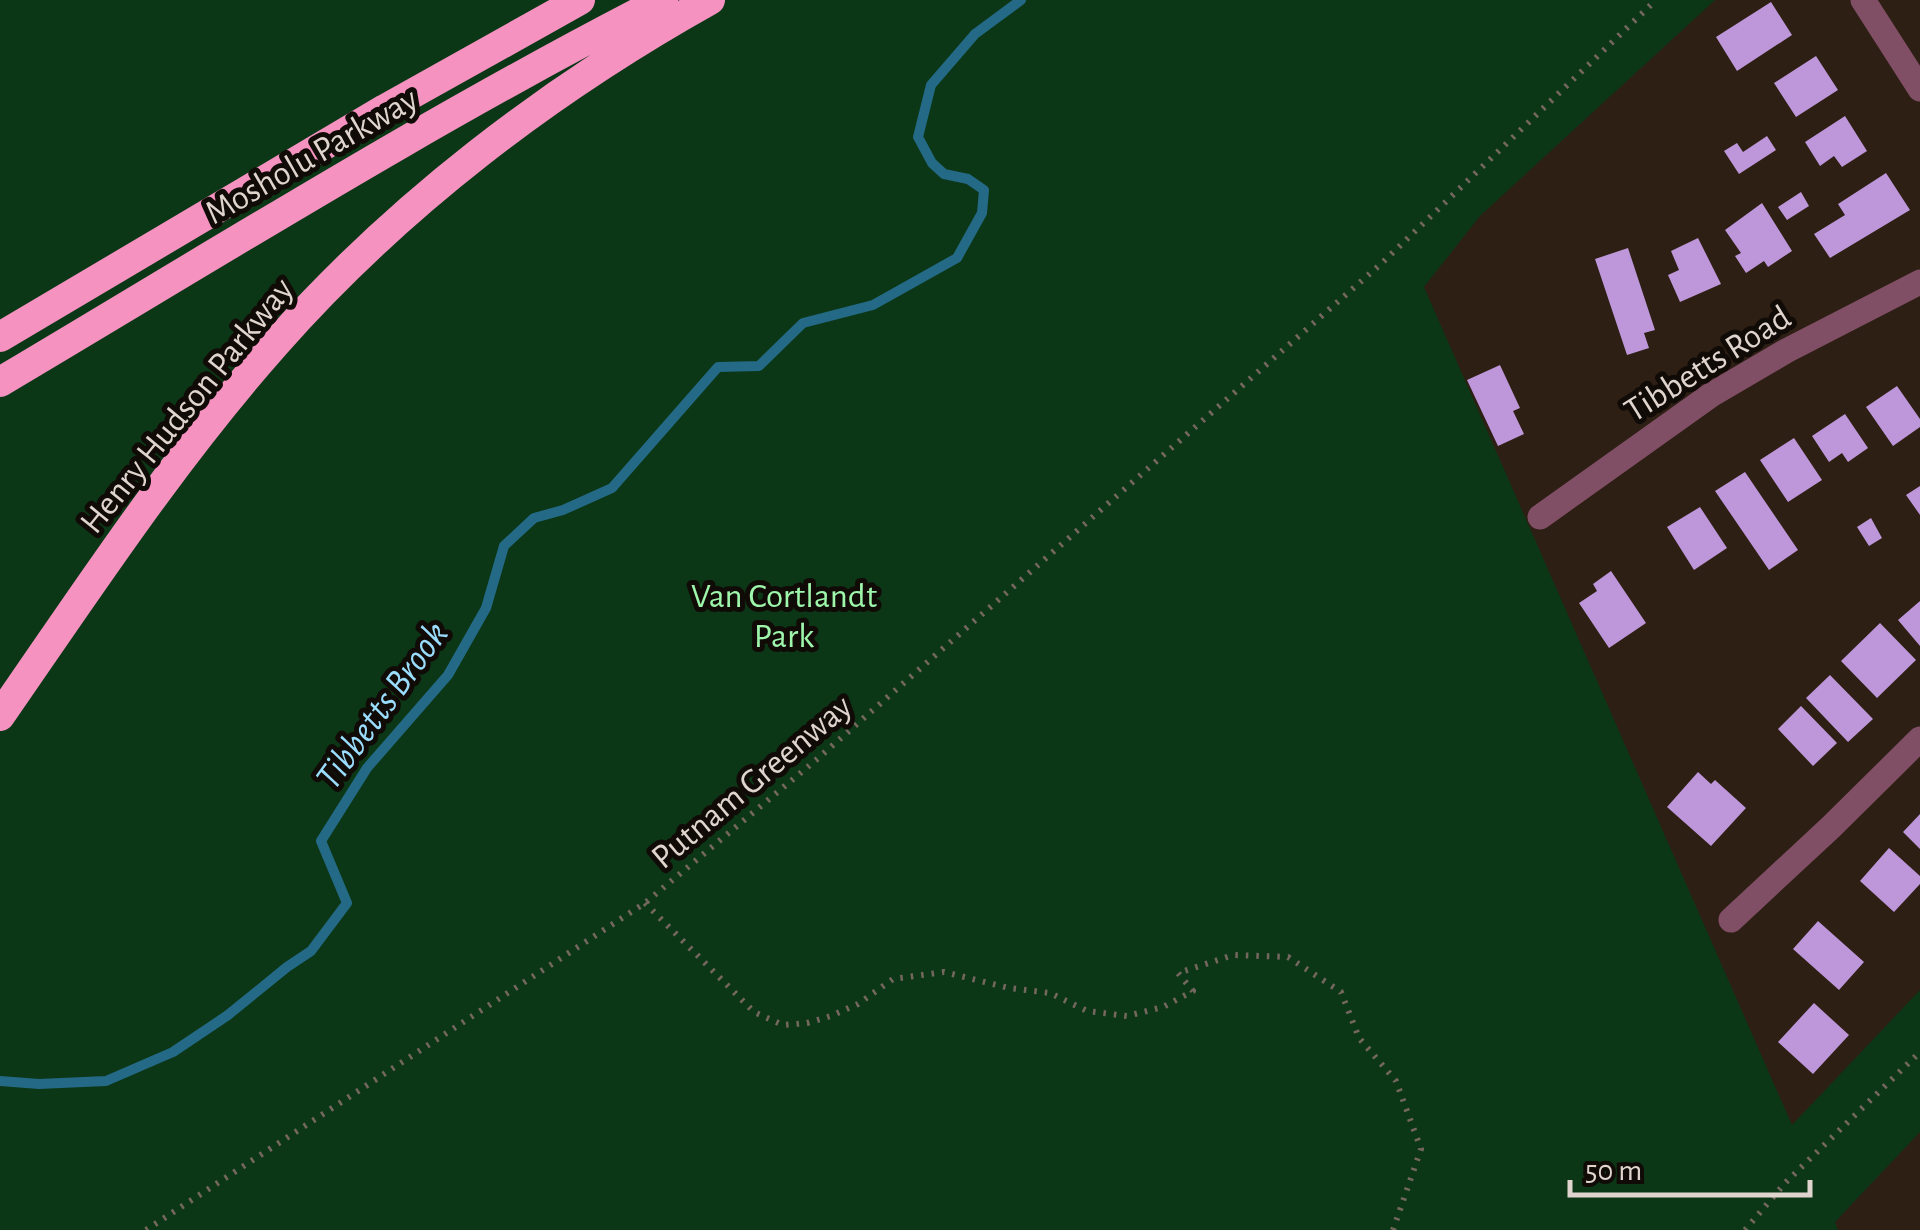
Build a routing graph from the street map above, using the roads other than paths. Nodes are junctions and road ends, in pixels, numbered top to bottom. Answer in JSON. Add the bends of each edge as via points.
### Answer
{"nodes":[{"id":1,"x":580,"y":0,"type":"edge"},
{"id":2,"x":664,"y":0,"type":"edge"},
{"id":3,"x":710,"y":0,"type":"edge"},
{"id":4,"x":1863,"y":0,"type":"edge"},
{"id":5,"x":1920,"y":89,"type":"edge"},
{"id":6,"x":1920,"y":282,"type":"edge"},
{"id":7,"x":0,"y":337,"type":"edge"},
{"id":8,"x":0,"y":382,"type":"edge"},
{"id":9,"x":1540,"y":517,"type":"dead end"},
{"id":10,"x":0,"y":716,"type":"edge"},
{"id":11,"x":1920,"y":739,"type":"edge"},
{"id":12,"x":1730,"y":920,"type":"dead end"}],
"edges":[{"from":1,"to":7,"type":"highway"},
{"from":2,"to":8,"type":"highway","name":"Mosholu Parkway","via":[[407,141]]},
{"from":3,"to":10,"type":"highway","name":"Henry Hudson Parkway","via":[[486,148],[304,312],[170,472]]},
{"from":4,"to":5,"type":"street"},
{"from":6,"to":9,"type":"street","name":"Tibbetts Road","via":[[1711,396]]},
{"from":11,"to":12,"type":"street"}]}
